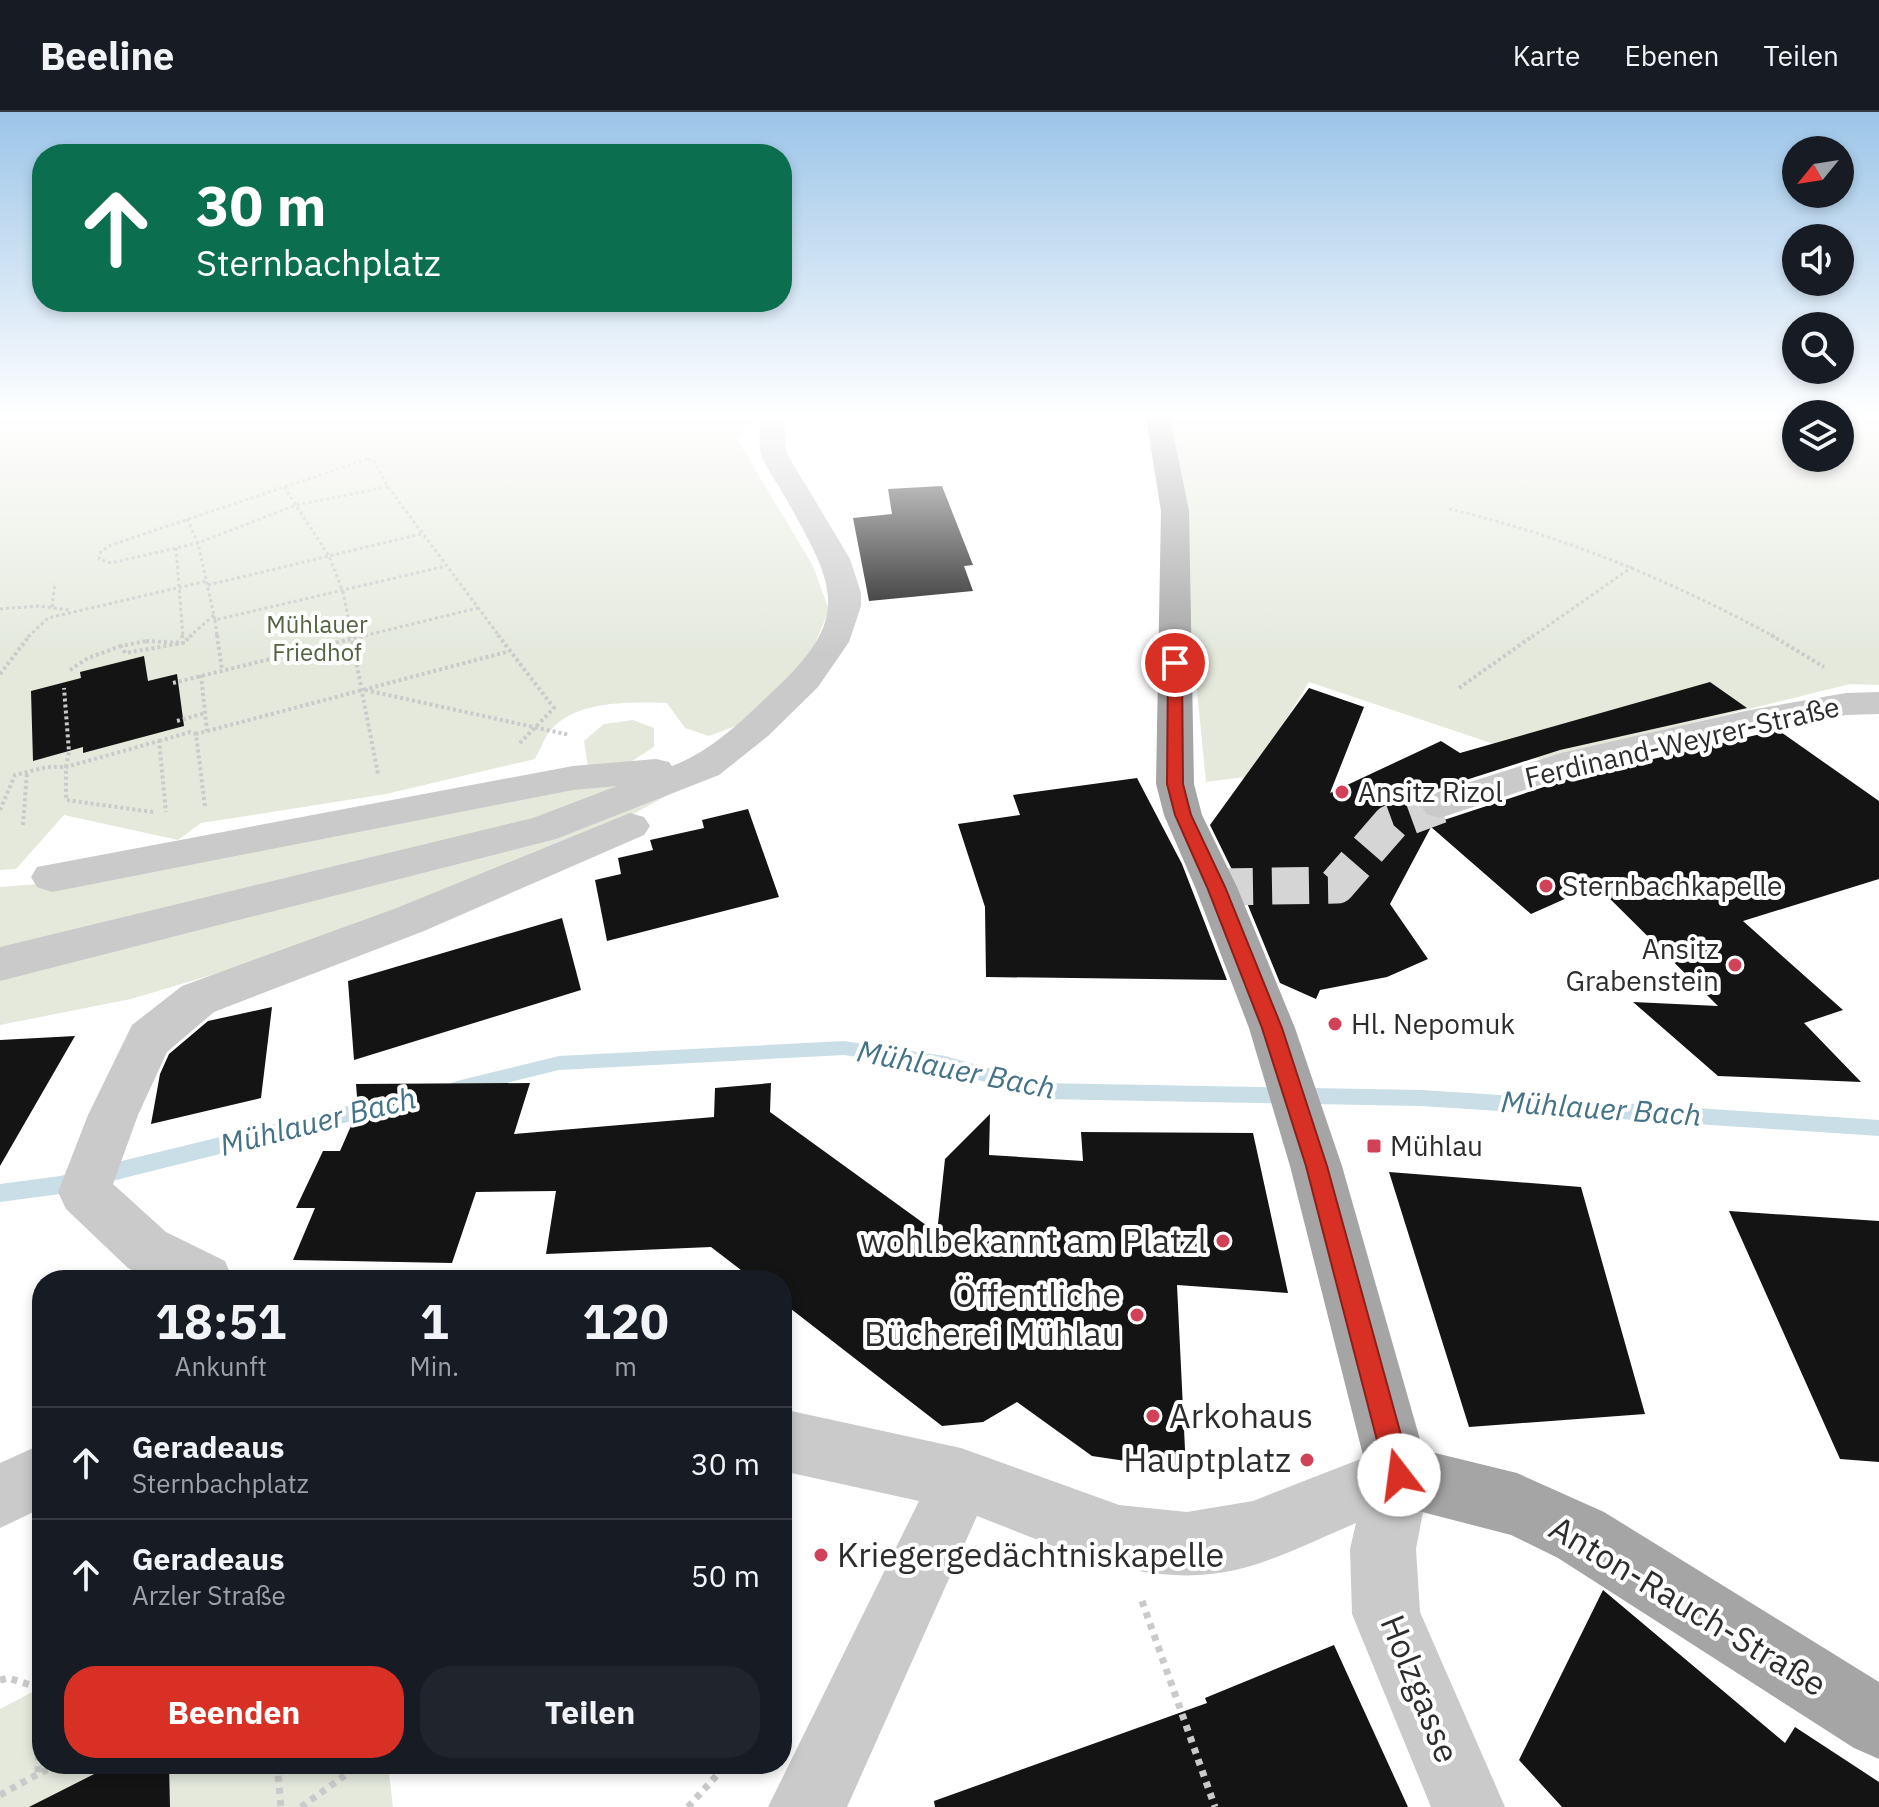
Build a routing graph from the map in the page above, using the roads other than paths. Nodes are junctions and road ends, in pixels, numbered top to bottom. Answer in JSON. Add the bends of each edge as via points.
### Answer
{"nodes":[{"id":1,"x":799,"y":496,"type":"edge"},
{"id":2,"x":1172,"y":496,"type":"edge"},
{"id":3,"x":1874,"y":703,"type":"edge"},
{"id":4,"x":706,"y":767,"type":"junction"},
{"id":5,"x":1440,"y":805,"type":"tunnel mouth"},
{"id":6,"x":52,"y":877,"type":"dead end"},
{"id":7,"x":0,"y":964,"type":"edge"},
{"id":8,"x":186,"y":1270,"type":"edge"},
{"id":9,"x":792,"y":1442,"type":"edge"},
{"id":10,"x":1399,"y":1475,"type":"junction"},
{"id":11,"x":961,"y":1479,"type":"junction"},
{"id":12,"x":32,"y":1480,"type":"edge"},
{"id":13,"x":0,"y":1496,"type":"edge"},
{"id":14,"x":1879,"y":1723,"type":"edge"},
{"id":15,"x":805,"y":1807,"type":"edge"},
{"id":16,"x":1468,"y":1807,"type":"edge"}],
"edges":[{"from":1,"to":4,"type":"street","via":[[835,559],[846,593],[833,642],[806,680]]},
{"from":2,"to":10,"type":"main road","via":[[1175,784],[1183,815],[1272,1028],[1316,1166]]},
{"from":3,"to":5,"type":"street","name":"Ferdinand-Weyrer-Straße","via":[[1745,722],[1561,765]]},
{"from":4,"to":6,"type":"street","via":[[573,778]]},
{"from":4,"to":7,"type":"street","via":[[542,829]]},
{"from":4,"to":8,"type":"street","via":[[694,798],[409,920],[198,999],[149,1039],[84,1192],[147,1250]]},
{"from":9,"to":11,"type":"street"},
{"from":10,"to":11,"type":"street","via":[[1253,1533],[1187,1544],[1119,1537]]},
{"from":10,"to":14,"type":"main road","name":"Anton-Rauch-Straße","via":[[1517,1505],[1581,1535]]},
{"from":10,"to":16,"type":"street","name":"Holzgasse","via":[[1383,1549],[1386,1614]]},
{"from":11,"to":15,"type":"street"},
{"from":12,"to":13,"type":"street"}]}
